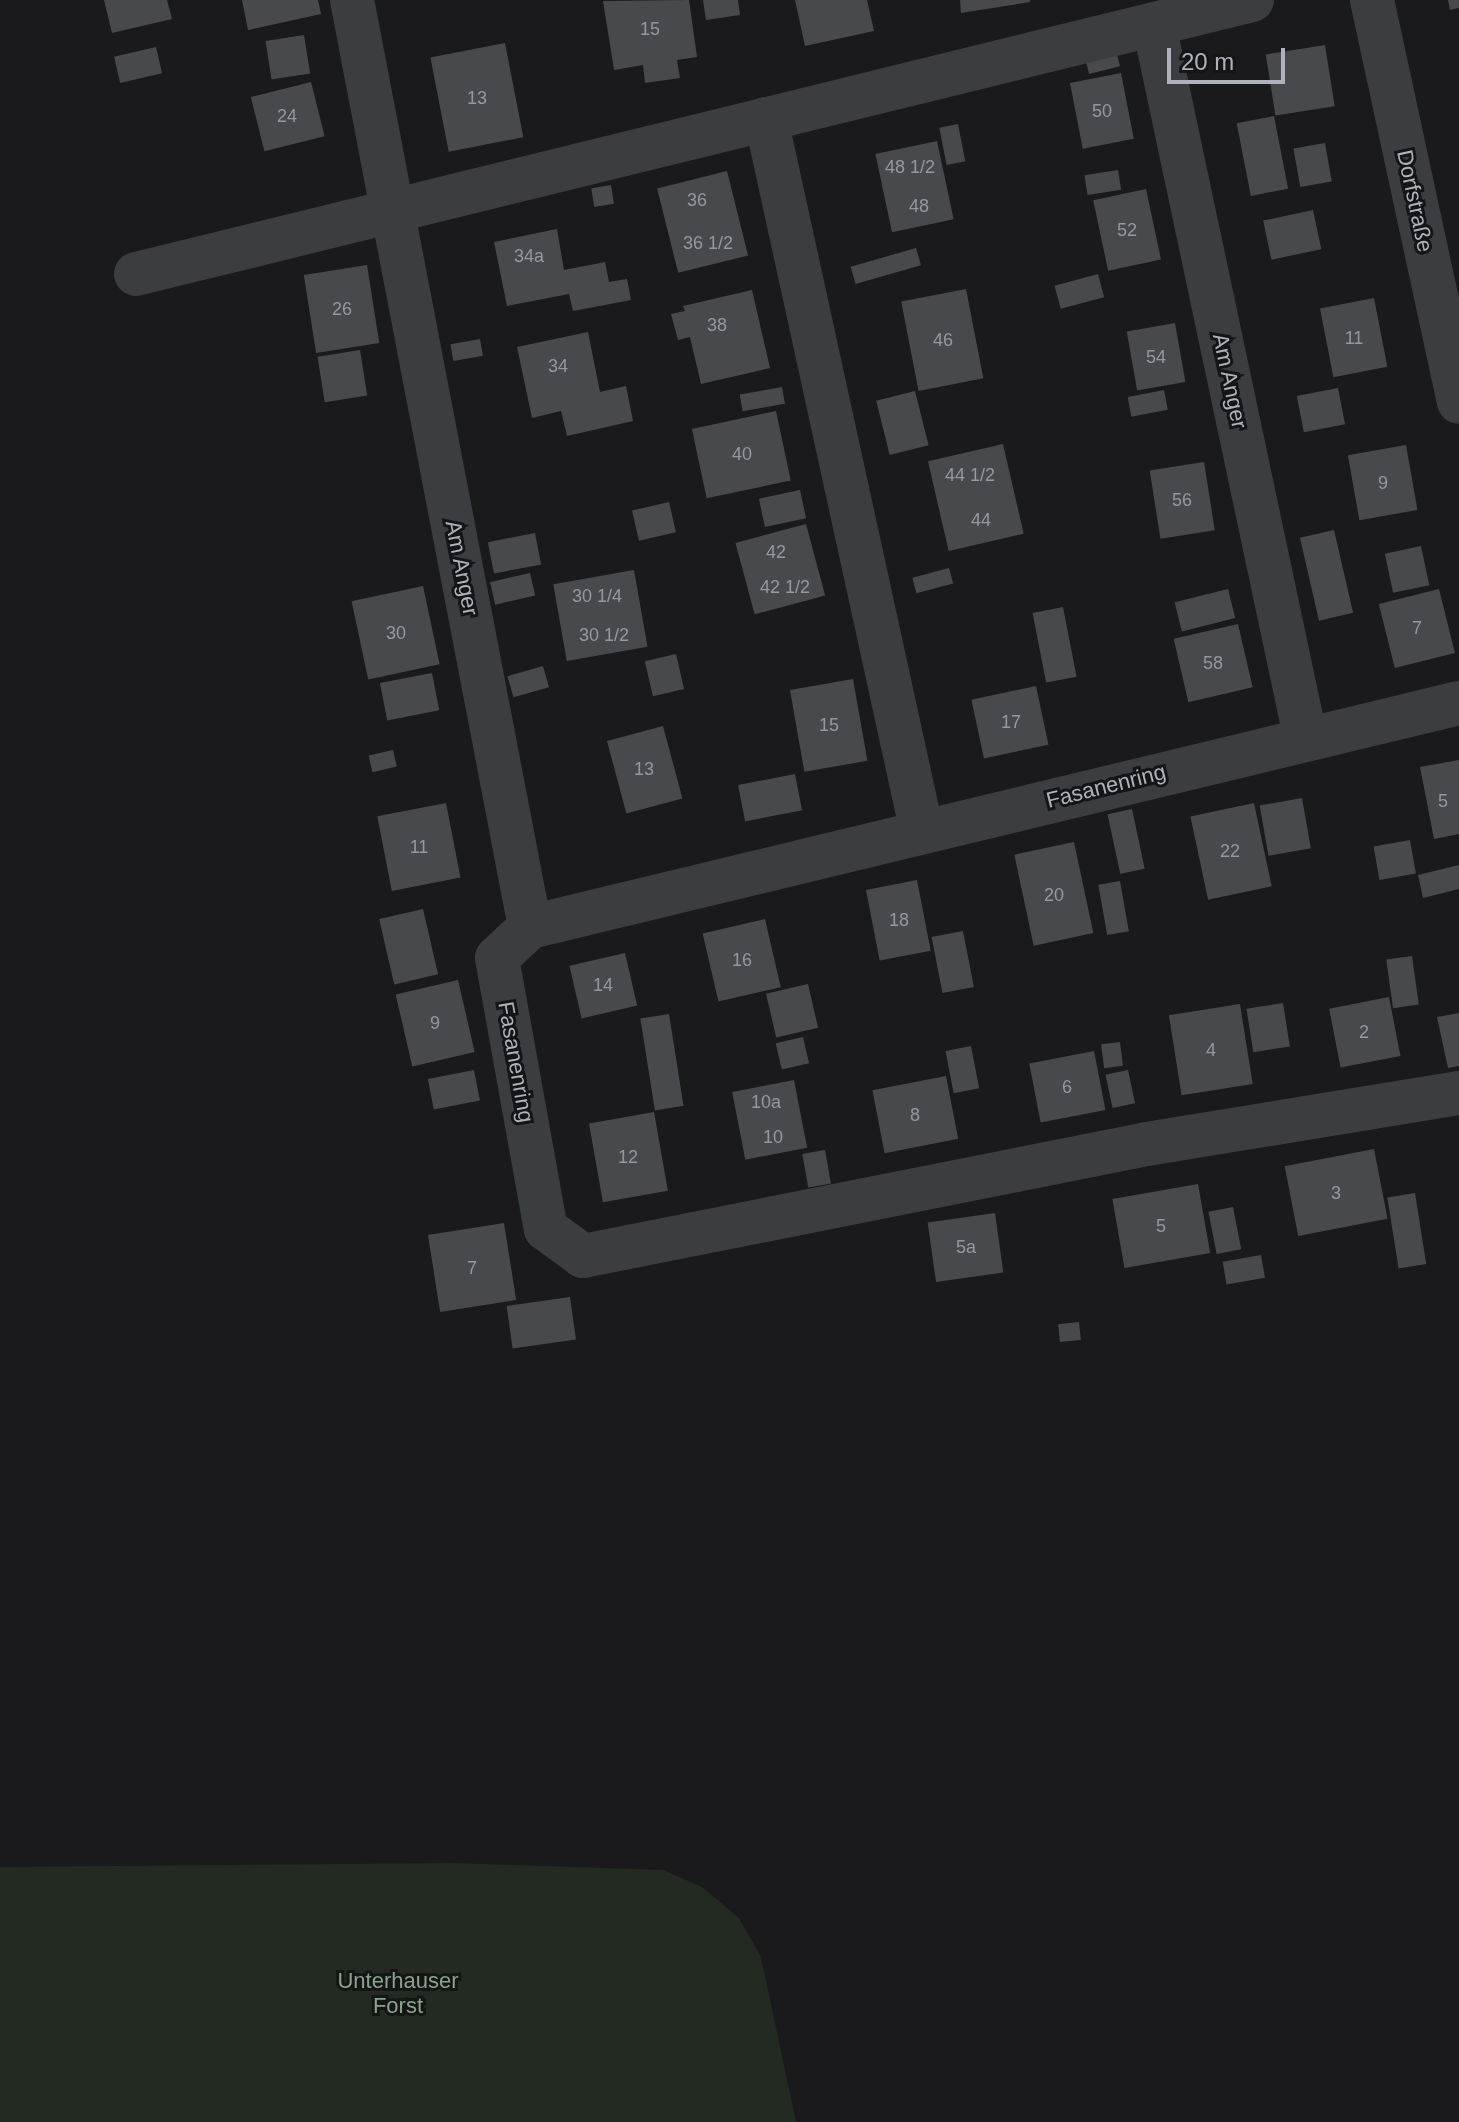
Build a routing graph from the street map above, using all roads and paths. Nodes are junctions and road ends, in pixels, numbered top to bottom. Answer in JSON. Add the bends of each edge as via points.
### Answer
{"nodes":[{"id":1,"x":352,"y":0,"type":"edge"},
{"id":2,"x":1252,"y":0,"type":"edge"},
{"id":3,"x":1372,"y":0,"type":"edge"},
{"id":4,"x":1154,"y":25,"type":"junction"},
{"id":5,"x":766,"y":119,"type":"junction"},
{"id":6,"x":393,"y":208,"type":"junction"},
{"id":7,"x":136,"y":274,"type":"dead end"},
{"id":8,"x":1459,"y":402,"type":"edge"},
{"id":9,"x":1459,"y":703,"type":"edge"},
{"id":10,"x":1305,"y":736,"type":"junction"},
{"id":11,"x":922,"y":832,"type":"junction"},
{"id":12,"x":530,"y":927,"type":"junction"},
{"id":13,"x":1459,"y":1093,"type":"edge"}],
"edges":[{"from":1,"to":6,"type":"street","name":"Am Anger"},
{"from":2,"to":4,"type":"street"},
{"from":3,"to":8,"type":"street","name":"Dorfstraße"},
{"from":4,"to":5,"type":"street"},
{"from":4,"to":10,"type":"street","name":"Am Anger"},
{"from":5,"to":6,"type":"street"},
{"from":5,"to":11,"type":"street"},
{"from":6,"to":7,"type":"street"},
{"from":6,"to":12,"type":"street","name":"Am Anger"},
{"from":9,"to":10,"type":"street","name":"Fasanenring"},
{"from":10,"to":11,"type":"street","name":"Fasanenring"},
{"from":11,"to":12,"type":"street","name":"Fasanenring"},
{"from":12,"to":13,"type":"street","name":"Fasanenring","via":[[497,958],[546,1229],[583,1256],[1147,1144]]}]}
